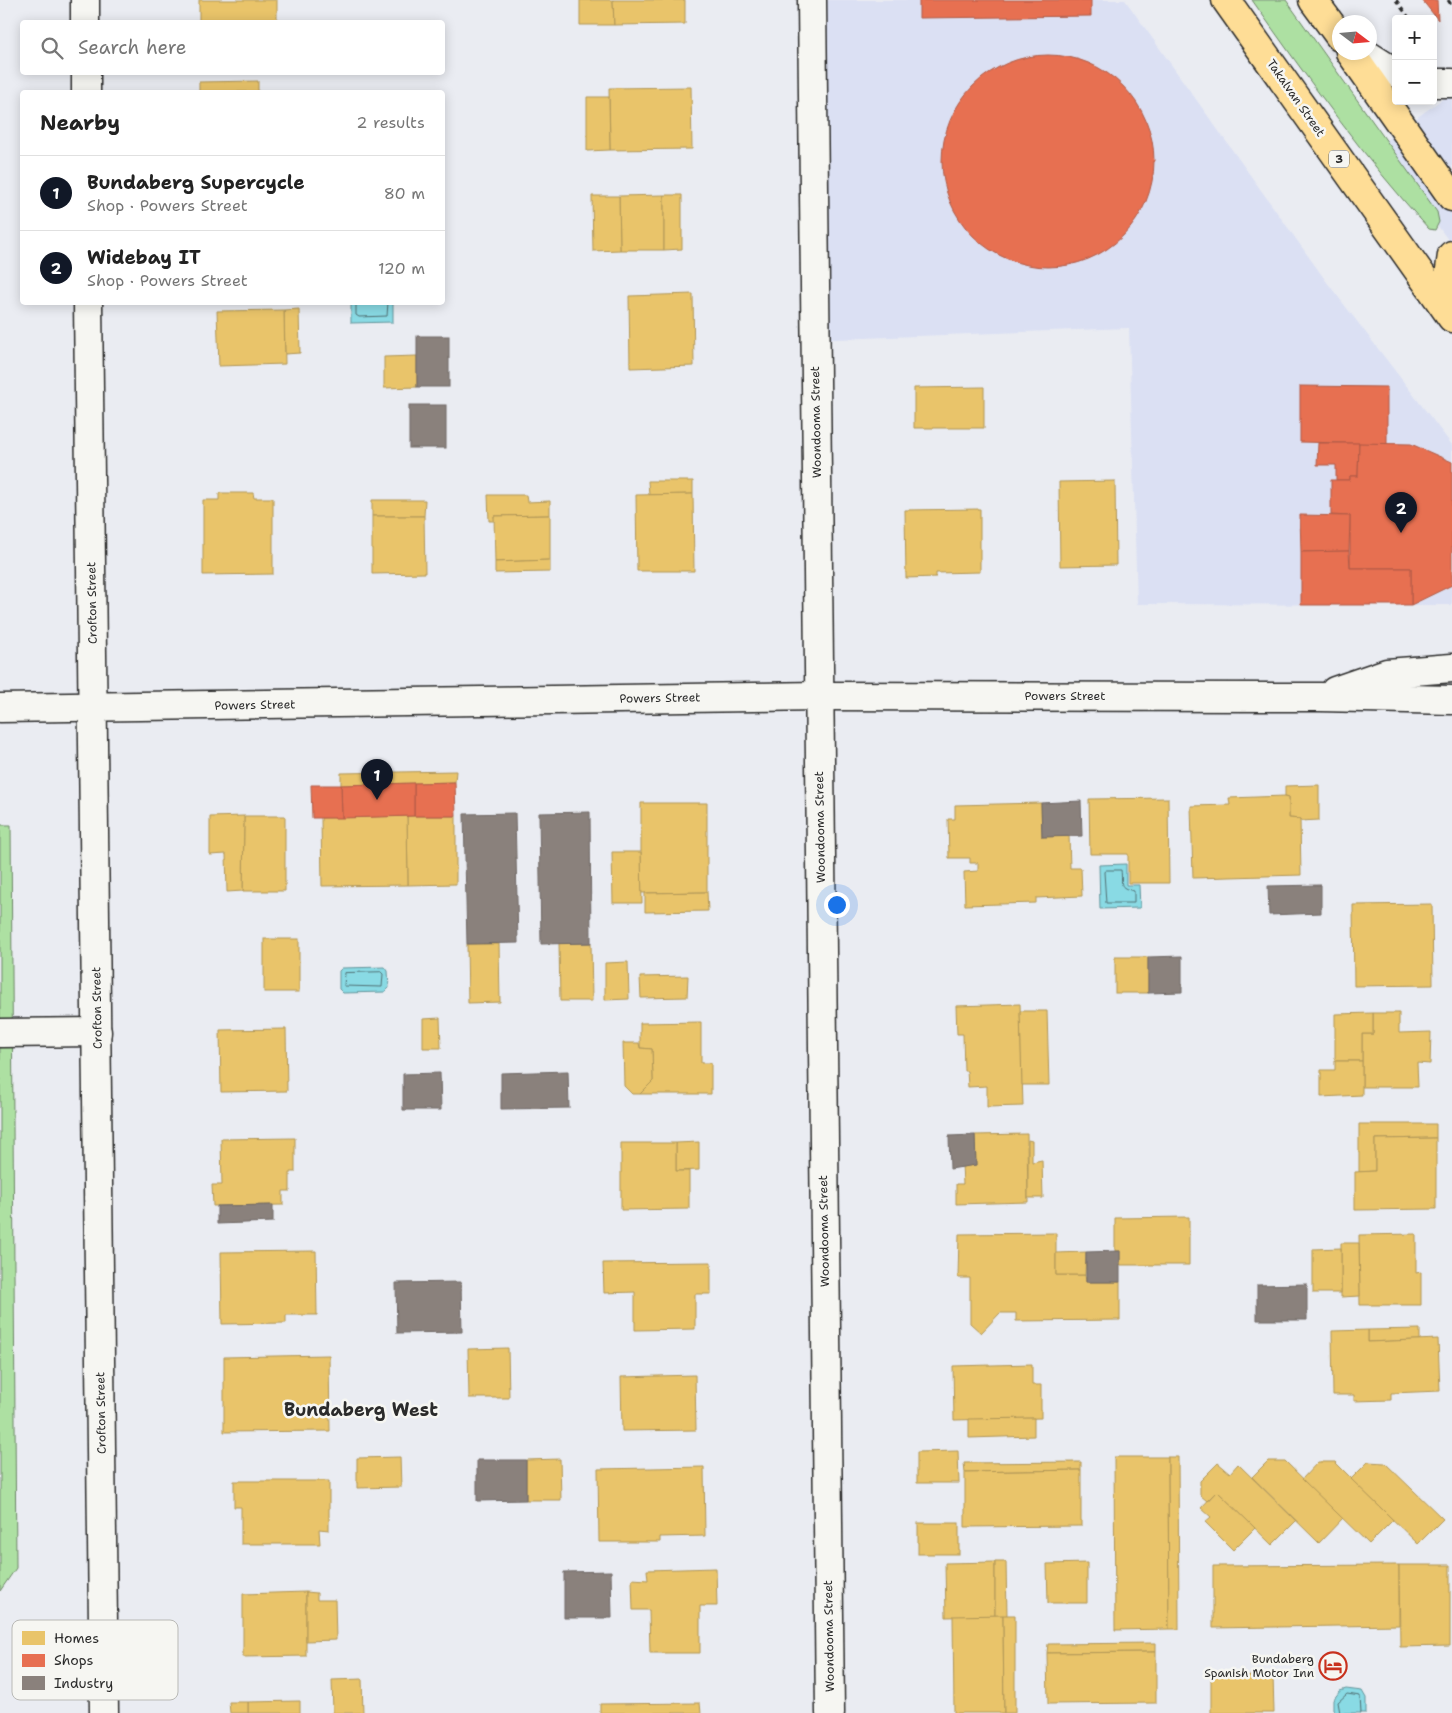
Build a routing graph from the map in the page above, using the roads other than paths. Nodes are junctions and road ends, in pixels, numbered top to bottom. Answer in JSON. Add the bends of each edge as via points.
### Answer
{"nodes":[{"id":1,"x":85,"y":0,"type":"edge"},
{"id":2,"x":812,"y":0,"type":"edge"},
{"id":3,"x":1226,"y":0,"type":"edge"},
{"id":4,"x":1313,"y":0,"type":"edge"},
{"id":5,"x":85,"y":20,"type":"edge"},
{"id":6,"x":1332,"y":27,"type":"edge"},
{"id":7,"x":1356,"y":60,"type":"edge"},
{"id":8,"x":1376,"y":60,"type":"edge"},
{"id":9,"x":1392,"y":70,"type":"edge"},
{"id":10,"x":86,"y":75,"type":"edge"},
{"id":11,"x":1437,"y":83,"type":"edge"},
{"id":12,"x":1452,"y":83,"type":"edge"},
{"id":13,"x":86,"y":90,"type":"edge"},
{"id":14,"x":1452,"y":197,"type":"edge"},
{"id":15,"x":1452,"y":255,"type":"edge"},
{"id":16,"x":88,"y":305,"type":"edge"},
{"id":17,"x":1452,"y":307,"type":"edge"},
{"id":18,"x":1452,"y":318,"type":"edge"},
{"id":19,"x":1452,"y":668,"type":"edge"},
{"id":20,"x":818,"y":696,"type":"junction"},
{"id":21,"x":1320,"y":697,"type":"junction"},
{"id":22,"x":1452,"y":700,"type":"edge"},
{"id":23,"x":0,"y":708,"type":"edge"},
{"id":24,"x":93,"y":708,"type":"junction"},
{"id":25,"x":97,"y":1032,"type":"junction"},
{"id":26,"x":0,"y":1033,"type":"edge"},
{"id":27,"x":103,"y":1620,"type":"edge"},
{"id":28,"x":104,"y":1700,"type":"edge"},
{"id":29,"x":104,"y":1713,"type":"edge"},
{"id":30,"x":830,"y":1713,"type":"edge"}],
"edges":[{"from":1,"to":5,"type":"street"},
{"from":2,"to":20,"type":"street","name":"Woondooma Street"},
{"from":3,"to":18,"type":"highway","name":"Takalvan Street","number":"3"},
{"from":4,"to":6,"type":"highway"},
{"from":7,"to":14,"type":"highway"},
{"from":8,"to":9,"type":"street"},
{"from":10,"to":13,"type":"street"},
{"from":11,"to":12,"type":"street"},
{"from":15,"to":17,"type":"highway","via":[[1448,284]]},
{"from":16,"to":24,"type":"street","name":"Crofton Street"},
{"from":19,"to":21,"type":"street","name":"Powers Street","via":[[1387,673]]},
{"from":20,"to":21,"type":"street","name":"Powers Street"},
{"from":20,"to":24,"type":"street","name":"Powers Street"},
{"from":20,"to":30,"type":"street","name":"Woondooma Street"},
{"from":21,"to":22,"type":"street","name":"Powers Street"},
{"from":23,"to":24,"type":"street","name":"Powers Street"},
{"from":24,"to":25,"type":"street","name":"Crofton Street"},
{"from":25,"to":26,"type":"street"},
{"from":25,"to":27,"type":"street","name":"Crofton Street"},
{"from":28,"to":29,"type":"street","name":"Crofton Street"}]}
